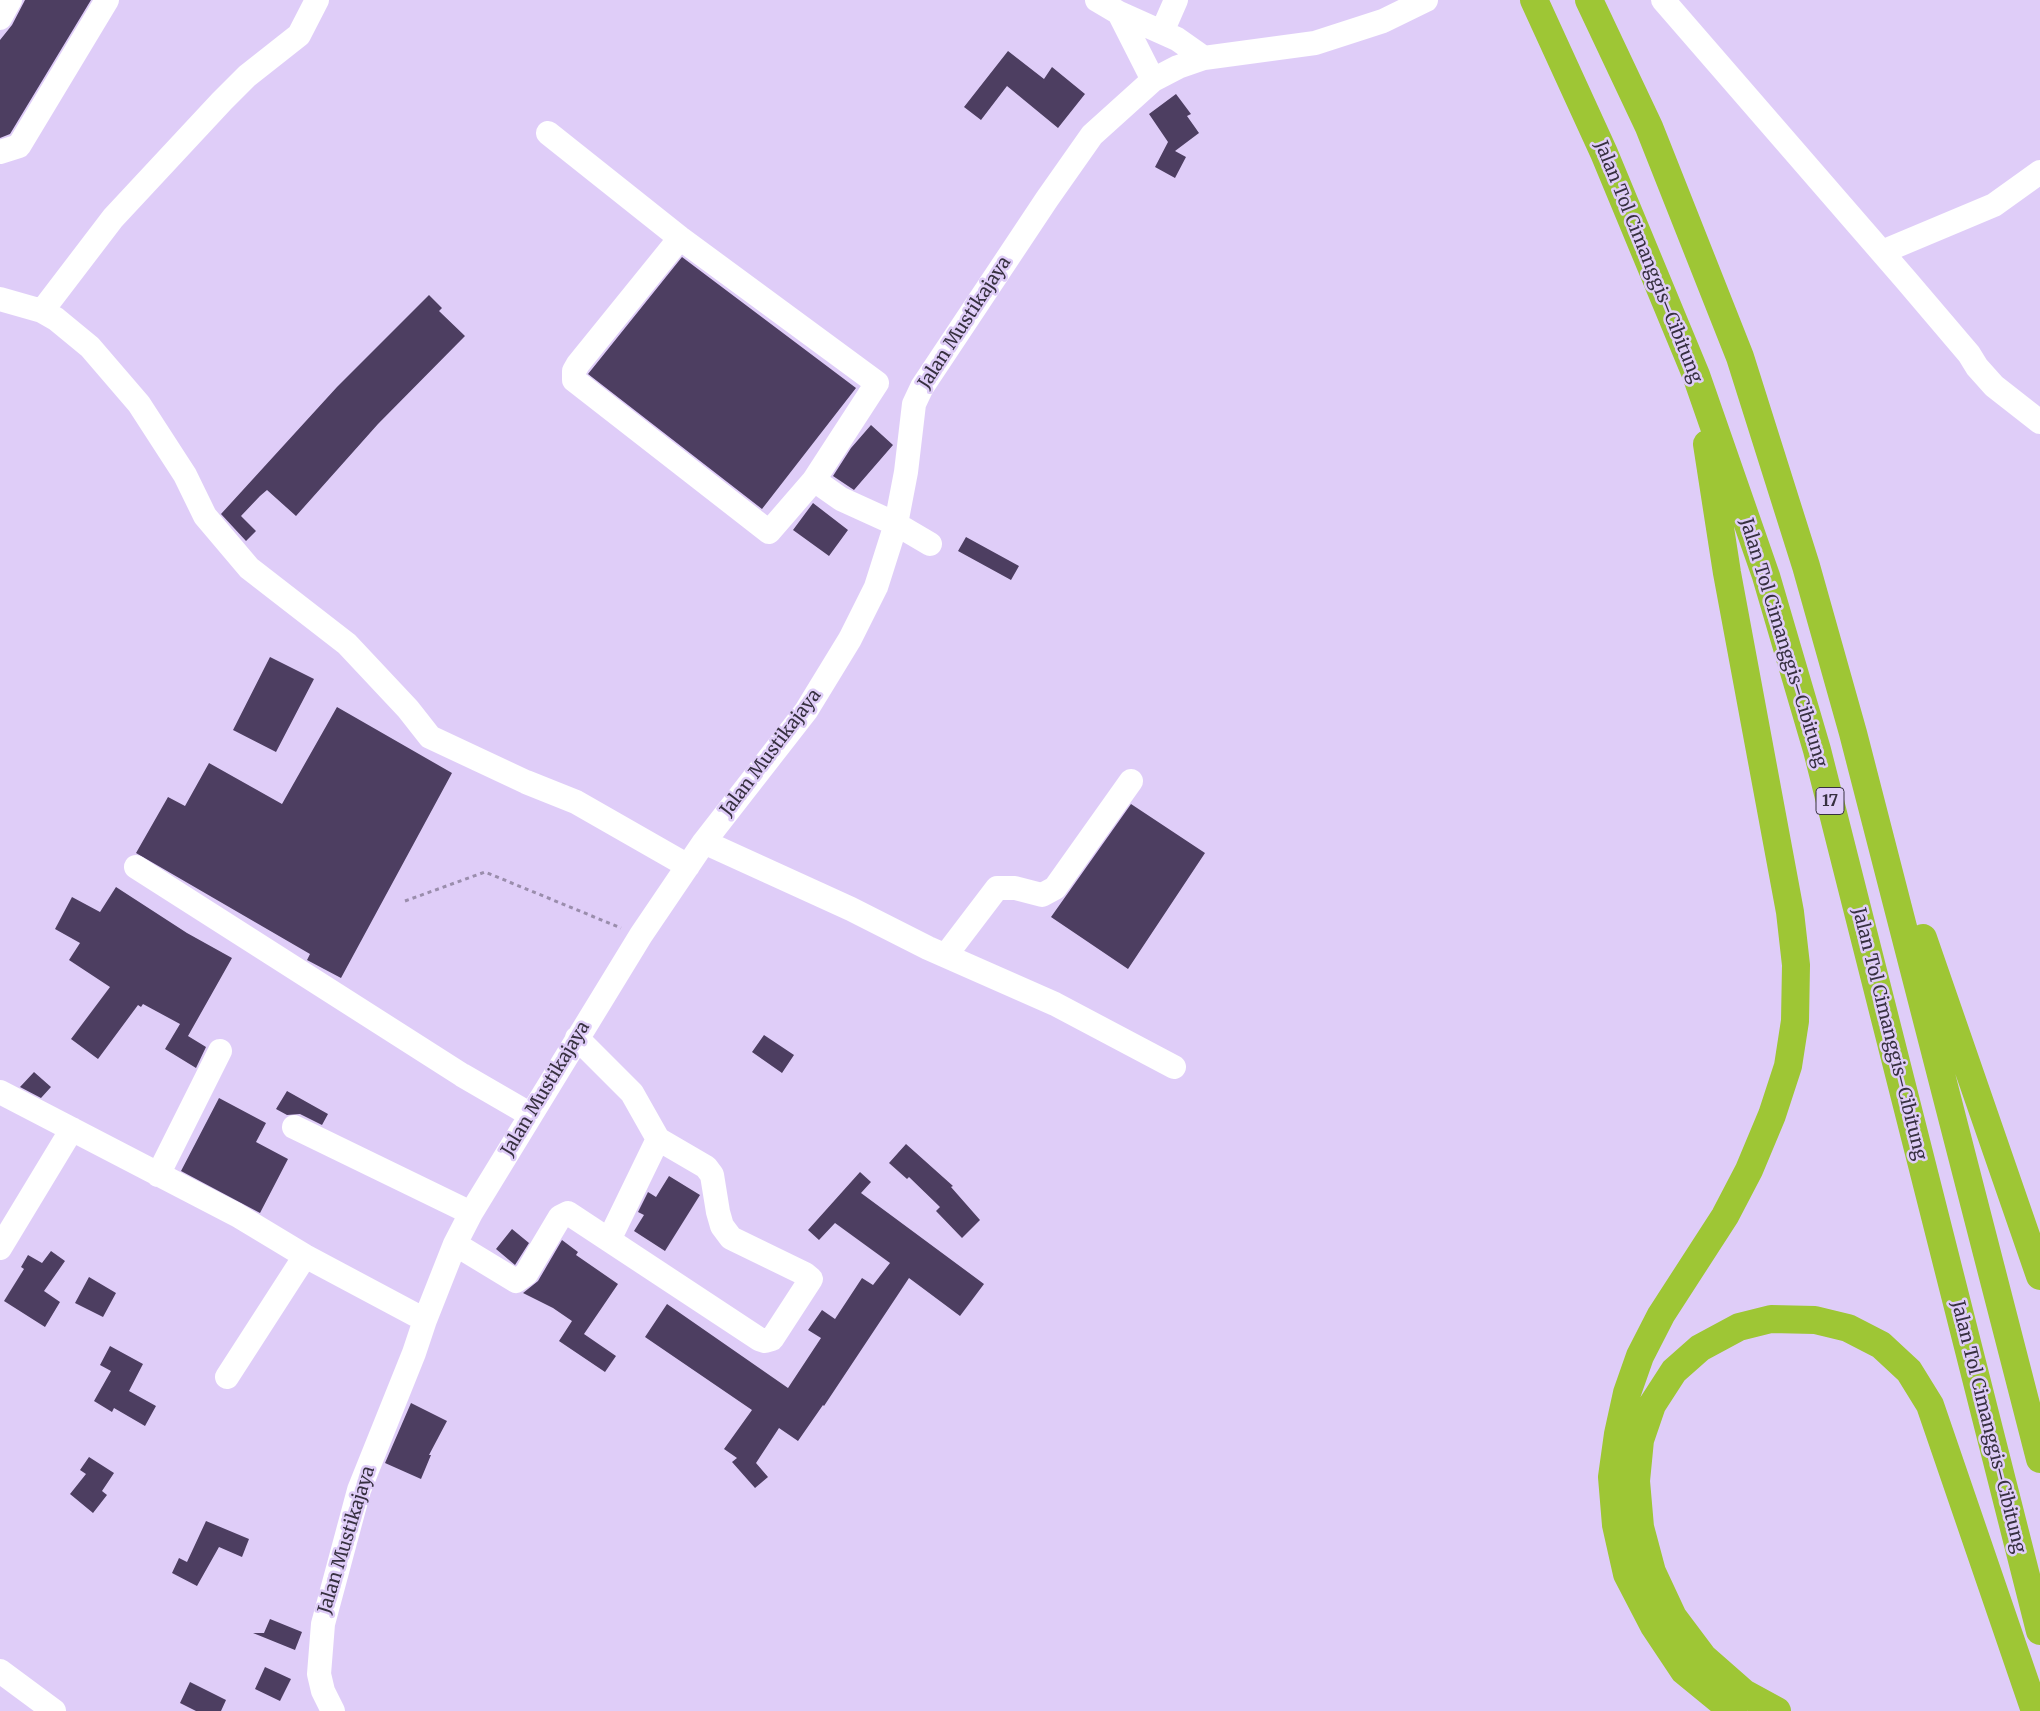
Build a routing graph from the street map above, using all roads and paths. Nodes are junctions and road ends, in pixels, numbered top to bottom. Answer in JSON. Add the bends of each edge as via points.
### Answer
{"nodes":[{"id":1,"x":10,"y":0,"type":"edge"},
{"id":2,"x":107,"y":0,"type":"edge"},
{"id":3,"x":317,"y":0,"type":"edge"},
{"id":4,"x":1097,"y":0,"type":"edge"},
{"id":5,"x":1176,"y":0,"type":"edge"},
{"id":6,"x":1426,"y":0,"type":"edge"},
{"id":7,"x":1534,"y":0,"type":"edge"},
{"id":8,"x":1589,"y":0,"type":"edge"},
{"id":9,"x":1663,"y":0,"type":"edge"},
{"id":10,"x":1119,"y":13,"type":"junction"},
{"id":11,"x":0,"y":18,"type":"edge"},
{"id":12,"x":1162,"y":32,"type":"junction"},
{"id":13,"x":1204,"y":58,"type":"junction"},
{"id":14,"x":1153,"y":80,"type":"junction"},
{"id":15,"x":548,"y":133,"type":"dead end"},
{"id":16,"x":0,"y":152,"type":"edge"},
{"id":17,"x":2040,"y":172,"type":"edge"},
{"id":18,"x":680,"y":238,"type":"junction"},
{"id":19,"x":1882,"y":252,"type":"junction"},
{"id":20,"x":0,"y":299,"type":"edge"},
{"id":21,"x":42,"y":311,"type":"junction"},
{"id":22,"x":1696,"y":375,"type":"junction"},
{"id":23,"x":2040,"y":422,"type":"edge"},
{"id":24,"x":814,"y":480,"type":"junction"},
{"id":25,"x":896,"y":524,"type":"junction"},
{"id":26,"x":930,"y":544,"type":"dead end"},
{"id":27,"x":1853,"y":733,"type":"junction"},
{"id":28,"x":1131,"y":781,"type":"dead end"},
{"id":29,"x":704,"y":842,"type":"junction"},
{"id":30,"x":688,"y":866,"type":"junction"},
{"id":31,"x":136,"y":867,"type":"dead end"},
{"id":32,"x":405,"y":901,"type":"dead end"},
{"id":33,"x":610,"y":924,"type":"dead end"},
{"id":34,"x":946,"y":956,"type":"junction"},
{"id":35,"x":577,"y":1038,"type":"junction"},
{"id":36,"x":220,"y":1051,"type":"dead end"},
{"id":37,"x":1174,"y":1067,"type":"dead end"},
{"id":38,"x":0,"y":1092,"type":"edge"},
{"id":39,"x":531,"y":1115,"type":"junction"},
{"id":40,"x":294,"y":1127,"type":"dead end"},
{"id":41,"x":72,"y":1129,"type":"junction"},
{"id":42,"x":658,"y":1139,"type":"junction"},
{"id":43,"x":158,"y":1175,"type":"junction"},
{"id":44,"x":471,"y":1213,"type":"junction"},
{"id":45,"x":609,"y":1240,"type":"junction"},
{"id":46,"x":455,"y":1244,"type":"junction"},
{"id":47,"x":0,"y":1248,"type":"edge"},
{"id":48,"x":305,"y":1256,"type":"junction"},
{"id":49,"x":2040,"y":1276,"type":"edge"},
{"id":50,"x":425,"y":1320,"type":"junction"},
{"id":51,"x":227,"y":1377,"type":"dead end"},
{"id":52,"x":2040,"y":1459,"type":"edge"},
{"id":53,"x":2040,"y":1630,"type":"edge"},
{"id":54,"x":2,"y":1677,"type":"edge"},
{"id":55,"x":54,"y":1711,"type":"edge"},
{"id":56,"x":332,"y":1711,"type":"edge"},
{"id":57,"x":1733,"y":1711,"type":"edge"},
{"id":58,"x":1777,"y":1711,"type":"edge"},
{"id":59,"x":2035,"y":1711,"type":"edge"}],
"edges":[{"from":1,"to":11,"type":"street"},
{"from":2,"to":16,"type":"street","via":[[18,146]]},
{"from":3,"to":21,"type":"street","via":[[299,35],[247,76],[113,218]]},
{"from":4,"to":10,"type":"street"},
{"from":5,"to":12,"type":"street"},
{"from":6,"to":13,"type":"street","name":"Jalan Mustikajaya","via":[[1383,21],[1315,43]]},
{"from":7,"to":22,"type":"highway","name":"Jalan Tol Cimanggis–Cibitung","number":"17","via":[[1604,153]]},
{"from":8,"to":27,"type":"highway","number":"17","via":[[1649,127],[1740,357],[1806,566]]},
{"from":9,"to":19,"type":"street"},
{"from":10,"to":12,"type":"street"},
{"from":10,"to":14,"type":"street"},
{"from":12,"to":13,"type":"street"},
{"from":13,"to":14,"type":"street","name":"Jalan Mustikajaya","via":[[1178,66]]},
{"from":14,"to":25,"type":"street","name":"Jalan Mustikajaya","via":[[1092,135],[922,387],[914,404]]},
{"from":15,"to":18,"type":"street"},
{"from":17,"to":19,"type":"street","via":[[1994,205]]},
{"from":18,"to":24,"type":"street","via":[[877,383]]},
{"from":18,"to":24,"type":"street","via":[[578,364],[574,380],[769,532]]},
{"from":19,"to":23,"type":"street","via":[[1994,386]]},
{"from":20,"to":21,"type":"street"},
{"from":21,"to":30,"type":"street","via":[[90,347],[139,404],[185,475],[205,516],[249,568],[347,644],[430,737],[576,802]]},
{"from":22,"to":53,"type":"highway","name":"Jalan Tol Cimanggis–Cibitung","number":"17","via":[[1766,576],[1817,750]]},
{"from":22,"to":57,"type":"highway","via":[[1727,573],[1790,912],[1796,965],[1795,1021],[1788,1066],[1750,1170],[1725,1216],[1661,1315],[1640,1356],[1627,1393],[1612,1477],[1616,1525],[1627,1574],[1654,1626],[1684,1671]]},
{"from":24,"to":25,"type":"street","via":[[841,499]]},
{"from":25,"to":26,"type":"street"},
{"from":25,"to":29,"type":"street","name":"Jalan Mustikajaya","via":[[876,587],[850,639],[806,711]]},
{"from":27,"to":49,"type":"highway"},
{"from":27,"to":52,"type":"highway","number":"17"},
{"from":28,"to":34,"type":"street","via":[[1055,888],[1042,895],[1015,888],[997,888]]},
{"from":29,"to":30,"type":"street","name":"Jalan Mustikajaya"},
{"from":29,"to":34,"type":"street"},
{"from":30,"to":35,"type":"street","name":"Jalan Mustikajaya"},
{"from":31,"to":39,"type":"street","via":[[454,1070]]},
{"from":32,"to":33,"type":"path","via":[[485,872]]},
{"from":34,"to":37,"type":"street","via":[[1055,1004]]},
{"from":35,"to":39,"type":"street","name":"Jalan Mustikajaya"},
{"from":35,"to":42,"type":"street","via":[[632,1093]]},
{"from":36,"to":43,"type":"street"},
{"from":38,"to":41,"type":"street"},
{"from":39,"to":44,"type":"street","name":"Jalan Mustikajaya"},
{"from":40,"to":44,"type":"street"},
{"from":41,"to":43,"type":"street"},
{"from":41,"to":47,"type":"street"},
{"from":42,"to":45,"type":"street"},
{"from":42,"to":45,"type":"street","via":[[706,1167],[712,1175],[722,1226],[731,1238],[805,1274],[811,1279],[809,1285],[772,1339],[765,1341]]},
{"from":43,"to":48,"type":"street","via":[[237,1215]]},
{"from":44,"to":46,"type":"street","name":"Jalan Mustikajaya"},
{"from":45,"to":46,"type":"street","via":[[568,1214],[560,1217],[526,1274],[516,1281]]},
{"from":46,"to":50,"type":"street","name":"Jalan Mustikajaya"},
{"from":48,"to":50,"type":"street"},
{"from":48,"to":51,"type":"street"},
{"from":50,"to":56,"type":"street","name":"Jalan Mustikajaya","via":[[359,1490],[323,1624],[319,1674]]},
{"from":54,"to":55,"type":"street"},
{"from":58,"to":59,"type":"highway","via":[[1744,1693],[1702,1657],[1673,1617],[1652,1572],[1642,1536],[1636,1481],[1640,1440],[1646,1422],[1652,1405],[1674,1371],[1700,1348],[1739,1328],[1772,1319],[1815,1320],[1848,1328],[1880,1345],[1909,1371],[1930,1405]]}]}
